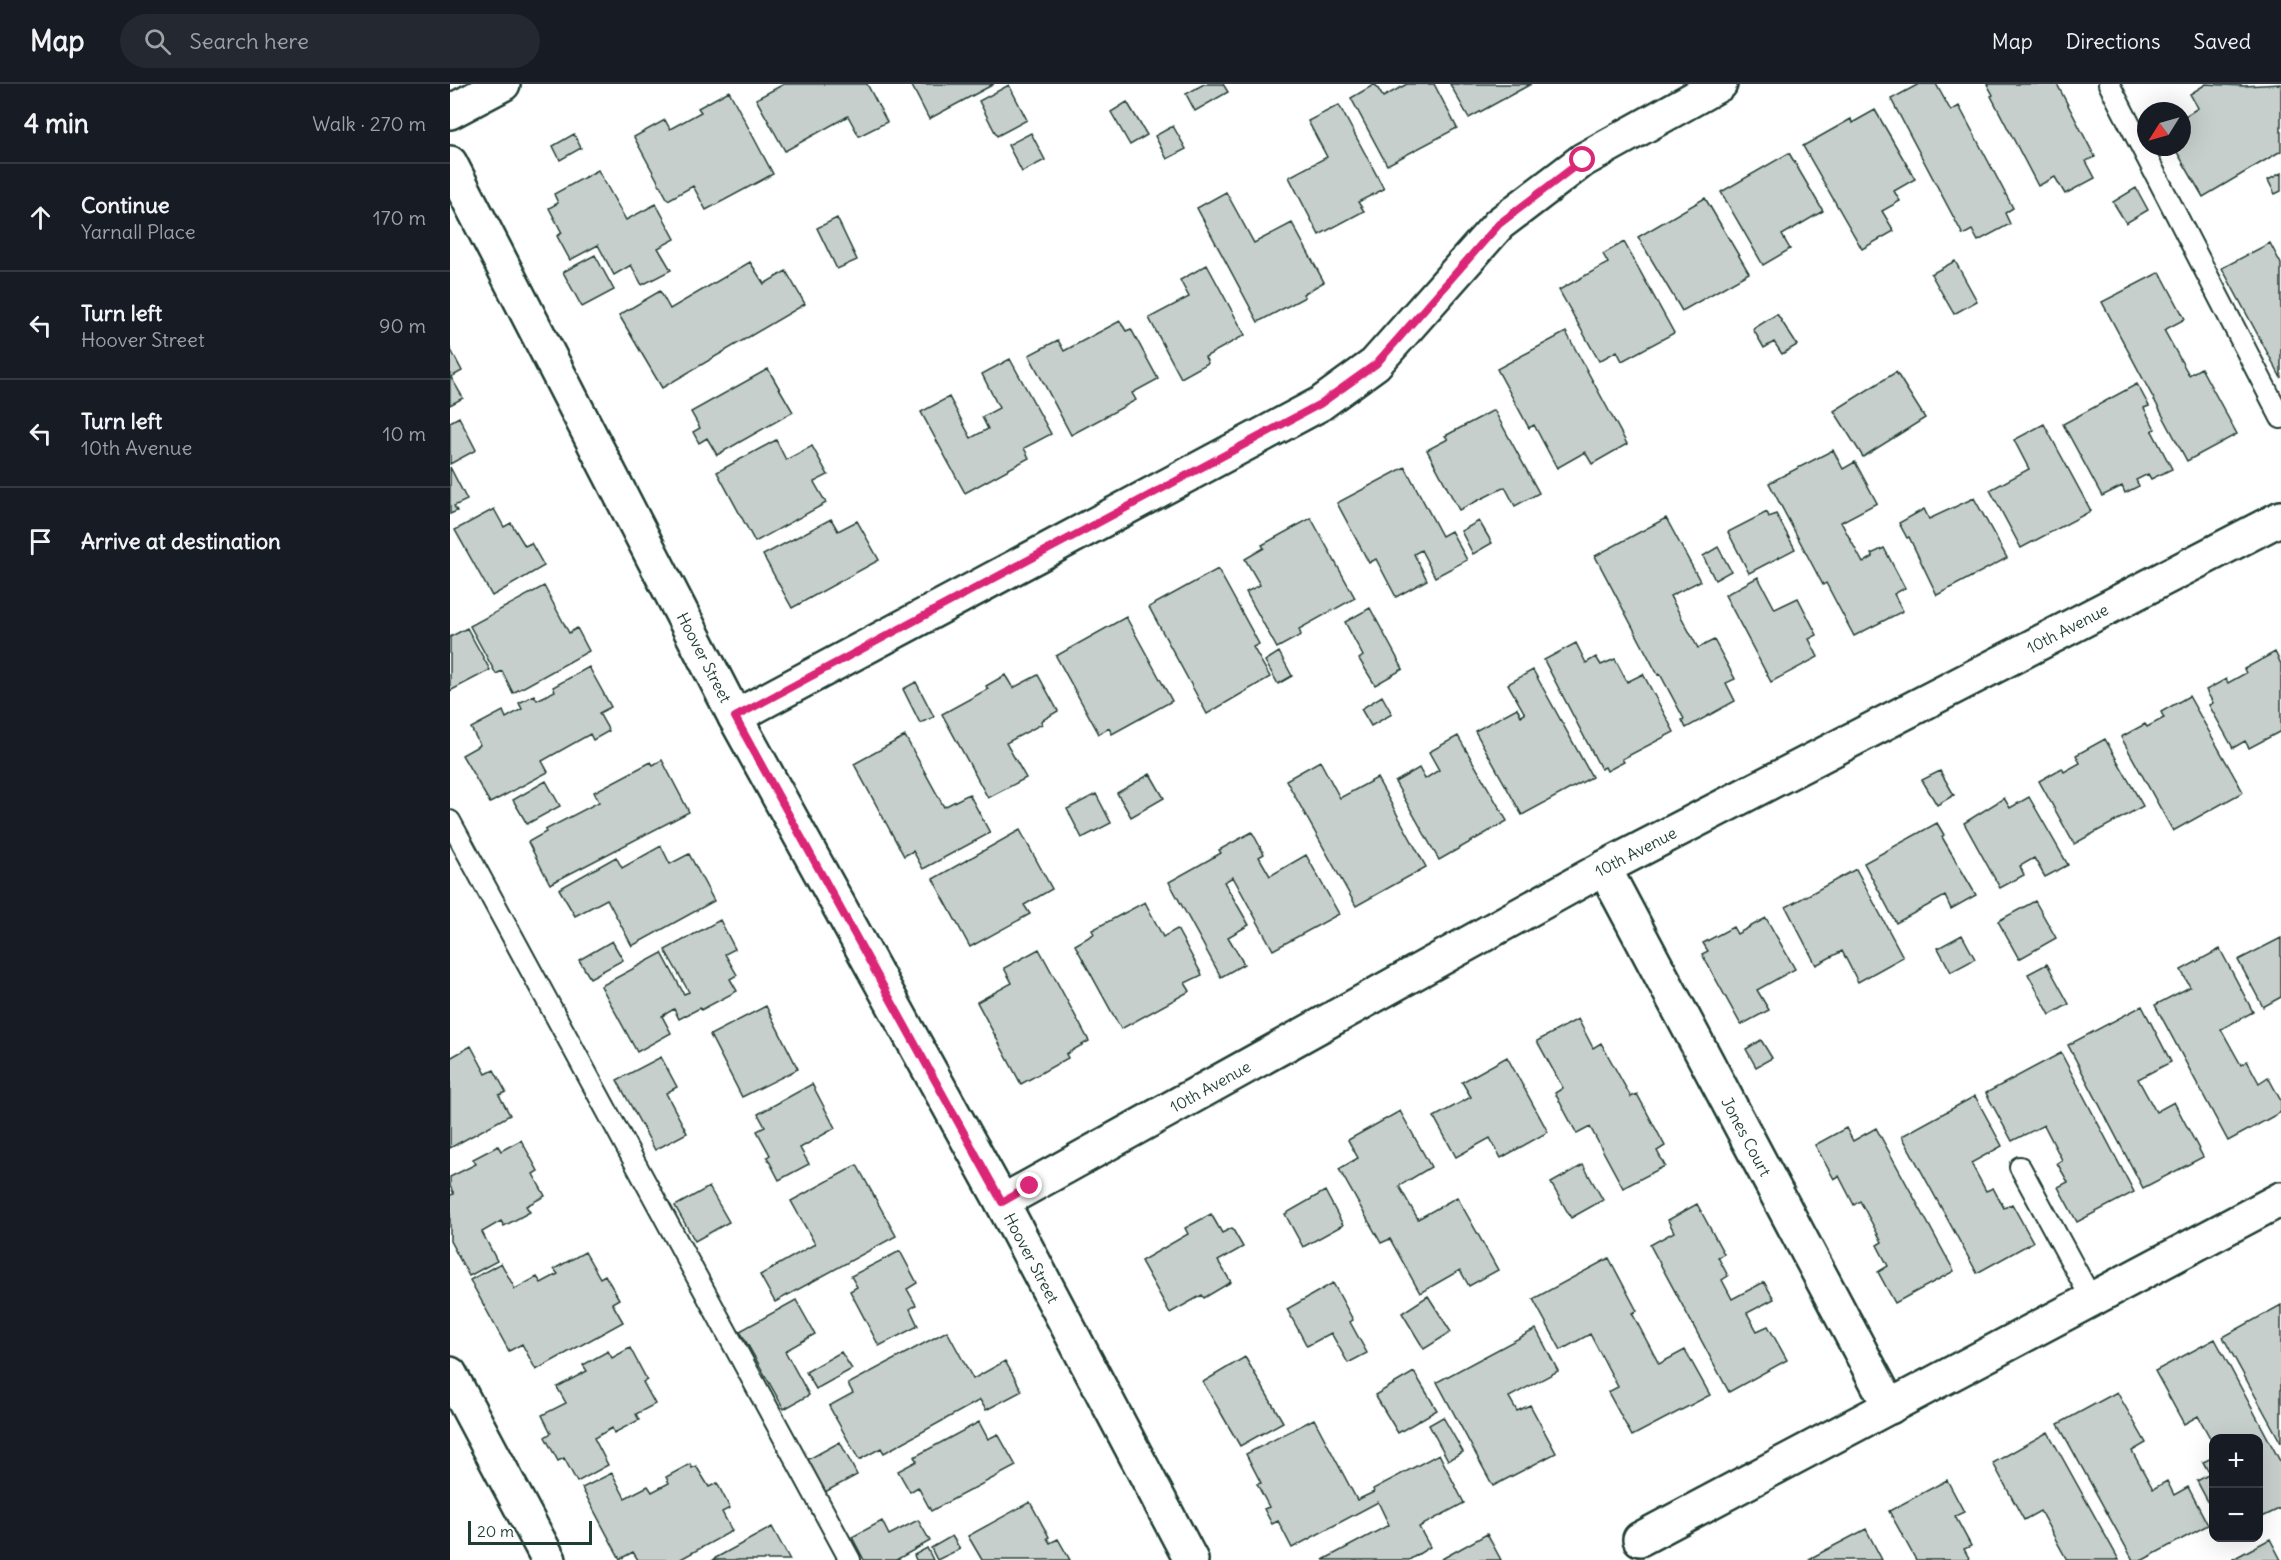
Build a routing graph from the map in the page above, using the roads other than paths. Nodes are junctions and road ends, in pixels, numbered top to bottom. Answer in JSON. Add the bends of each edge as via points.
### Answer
{"nodes":[{"id":1,"x":503,"y":84,"type":"edge"},
{"id":2,"x":1720,"y":84,"type":"edge"},
{"id":3,"x":2109,"y":84,"type":"edge"},
{"id":4,"x":450,"y":112,"type":"edge"},
{"id":5,"x":450,"y":163,"type":"edge"},
{"id":6,"x":2281,"y":418,"type":"edge"},
{"id":7,"x":2281,"y":518,"type":"edge"},
{"id":8,"x":735,"y":717,"type":"junction"},
{"id":9,"x":450,"y":821,"type":"edge"},
{"id":10,"x":1604,"y":868,"type":"junction"},
{"id":11,"x":2020,"y":1167,"type":"dead end"},
{"id":12,"x":2281,"y":1199,"type":"edge"},
{"id":13,"x":1002,"y":1202,"type":"junction"},
{"id":14,"x":2091,"y":1298,"type":"junction"},
{"id":15,"x":450,"y":1374,"type":"edge"},
{"id":16,"x":1890,"y":1407,"type":"junction"},
{"id":17,"x":1640,"y":1539,"type":"dead end"},
{"id":18,"x":549,"y":1560,"type":"edge"},
{"id":19,"x":850,"y":1560,"type":"edge"},
{"id":20,"x":1191,"y":1560,"type":"edge"}],
"edges":[{"from":1,"to":4,"type":"street"},
{"from":2,"to":8,"type":"street","via":[[1583,160],[1499,224],[1376,364],[1320,404]]},
{"from":3,"to":6,"type":"lane"},
{"from":5,"to":8,"type":"street","name":"Hoover Street"},
{"from":7,"to":10,"type":"street","name":"10th Avenue"},
{"from":8,"to":13,"type":"street","name":"Hoover Street"},
{"from":9,"to":19,"type":"lane"},
{"from":10,"to":13,"type":"street","name":"10th Avenue"},
{"from":10,"to":16,"type":"street","name":"Jones Court"},
{"from":11,"to":14,"type":"lane"},
{"from":12,"to":14,"type":"street"},
{"from":13,"to":20,"type":"street","name":"Hoover Street"},
{"from":14,"to":16,"type":"street"},
{"from":15,"to":18,"type":"street"},
{"from":16,"to":17,"type":"street"}]}
